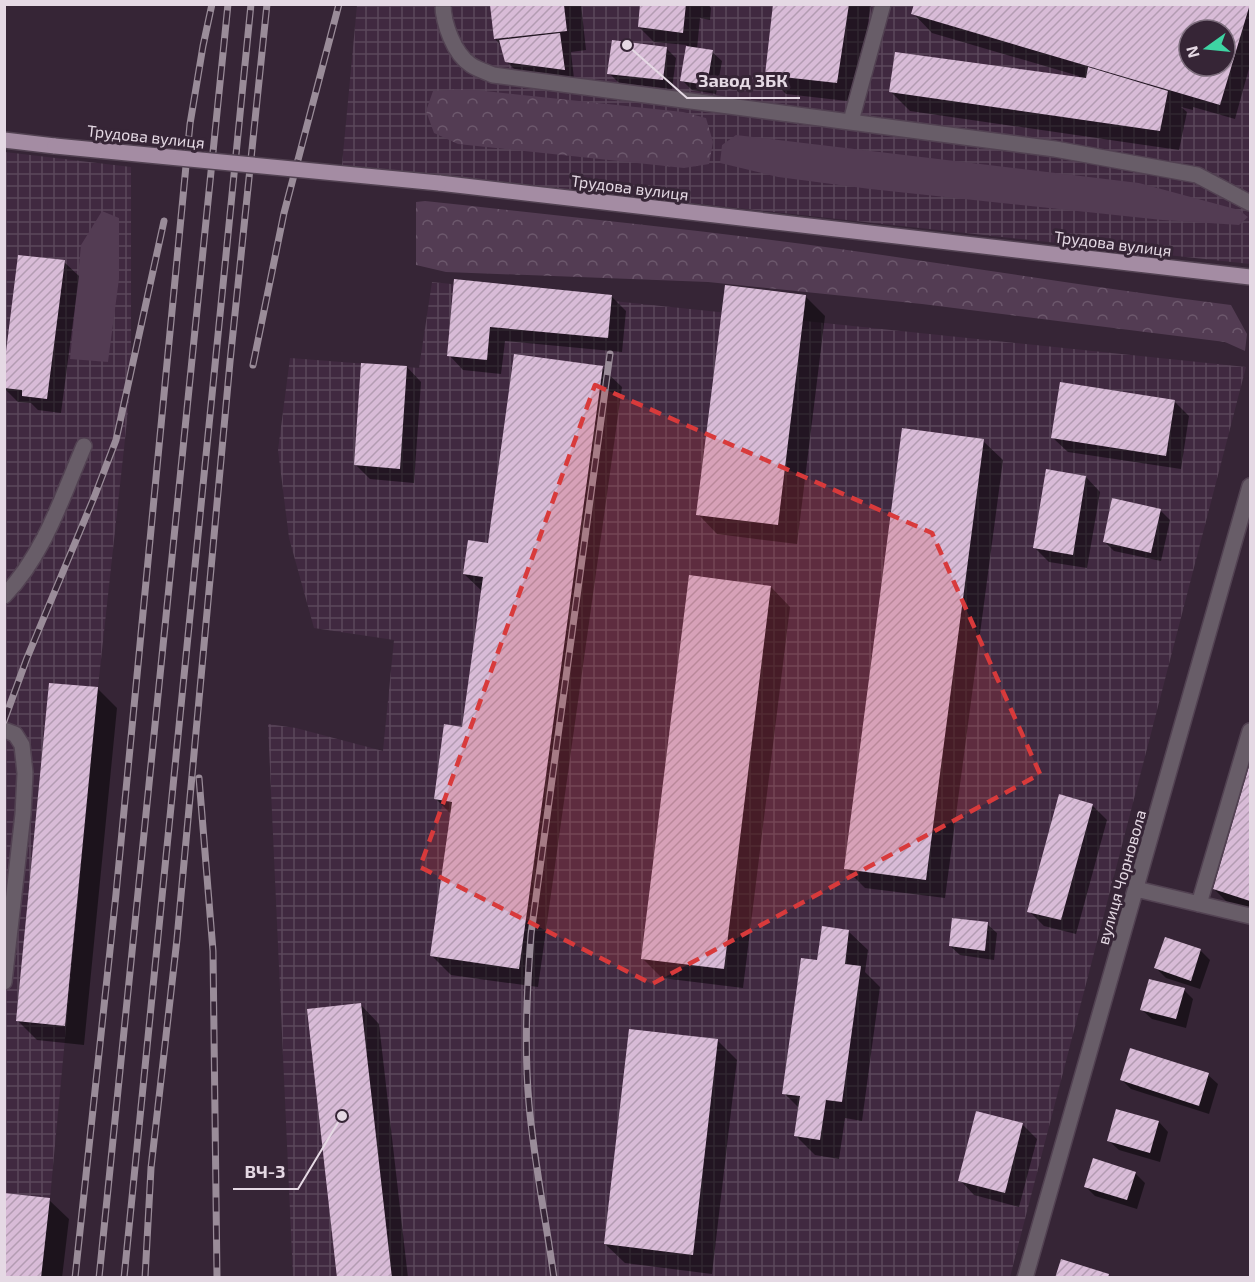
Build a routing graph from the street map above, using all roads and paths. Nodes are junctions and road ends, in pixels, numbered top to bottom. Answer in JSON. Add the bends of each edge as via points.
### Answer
{"nodes":[{"id":1,"x":443,"y":4,"type":"edge"},
{"id":2,"x":883,"y":4,"type":"edge"},
{"id":3,"x":851,"y":121,"type":"junction"},
{"id":4,"x":4,"y":140,"type":"edge"},
{"id":5,"x":1251,"y":203,"type":"edge"},
{"id":6,"x":1251,"y":277,"type":"edge"},
{"id":7,"x":84,"y":446,"type":"dead end"},
{"id":8,"x":1250,"y":488,"type":"edge"},
{"id":9,"x":4,"y":596,"type":"edge"},
{"id":10,"x":4,"y":729,"type":"edge"},
{"id":11,"x":1251,"y":730,"type":"edge"},
{"id":12,"x":1136,"y":889,"type":"junction"},
{"id":13,"x":1198,"y":904,"type":"junction"},
{"id":14,"x":1251,"y":916,"type":"edge"},
{"id":15,"x":4,"y":982,"type":"edge"},
{"id":16,"x":1025,"y":1278,"type":"edge"}],
"edges":[{"from":1,"to":3,"type":"street","via":[[452,42],[469,64],[493,75]]},
{"from":2,"to":3,"type":"street"},
{"from":3,"to":5,"type":"street","via":[[1055,149],[1197,175]]},
{"from":4,"to":6,"type":"main road","name":"Трудова вулиця","bridge":true,"via":[[440,183]]},
{"from":7,"to":9,"type":"street","via":[[50,527],[19,581]]},
{"from":8,"to":12,"type":"street","name":"вулиця Чорновола"},
{"from":10,"to":15,"type":"street","via":[[15,734],[22,745],[25,773]]},
{"from":11,"to":13,"type":"street"},
{"from":12,"to":13,"type":"street"},
{"from":12,"to":16,"type":"street","name":"вулиця Чорновола"},
{"from":13,"to":14,"type":"street"}]}
